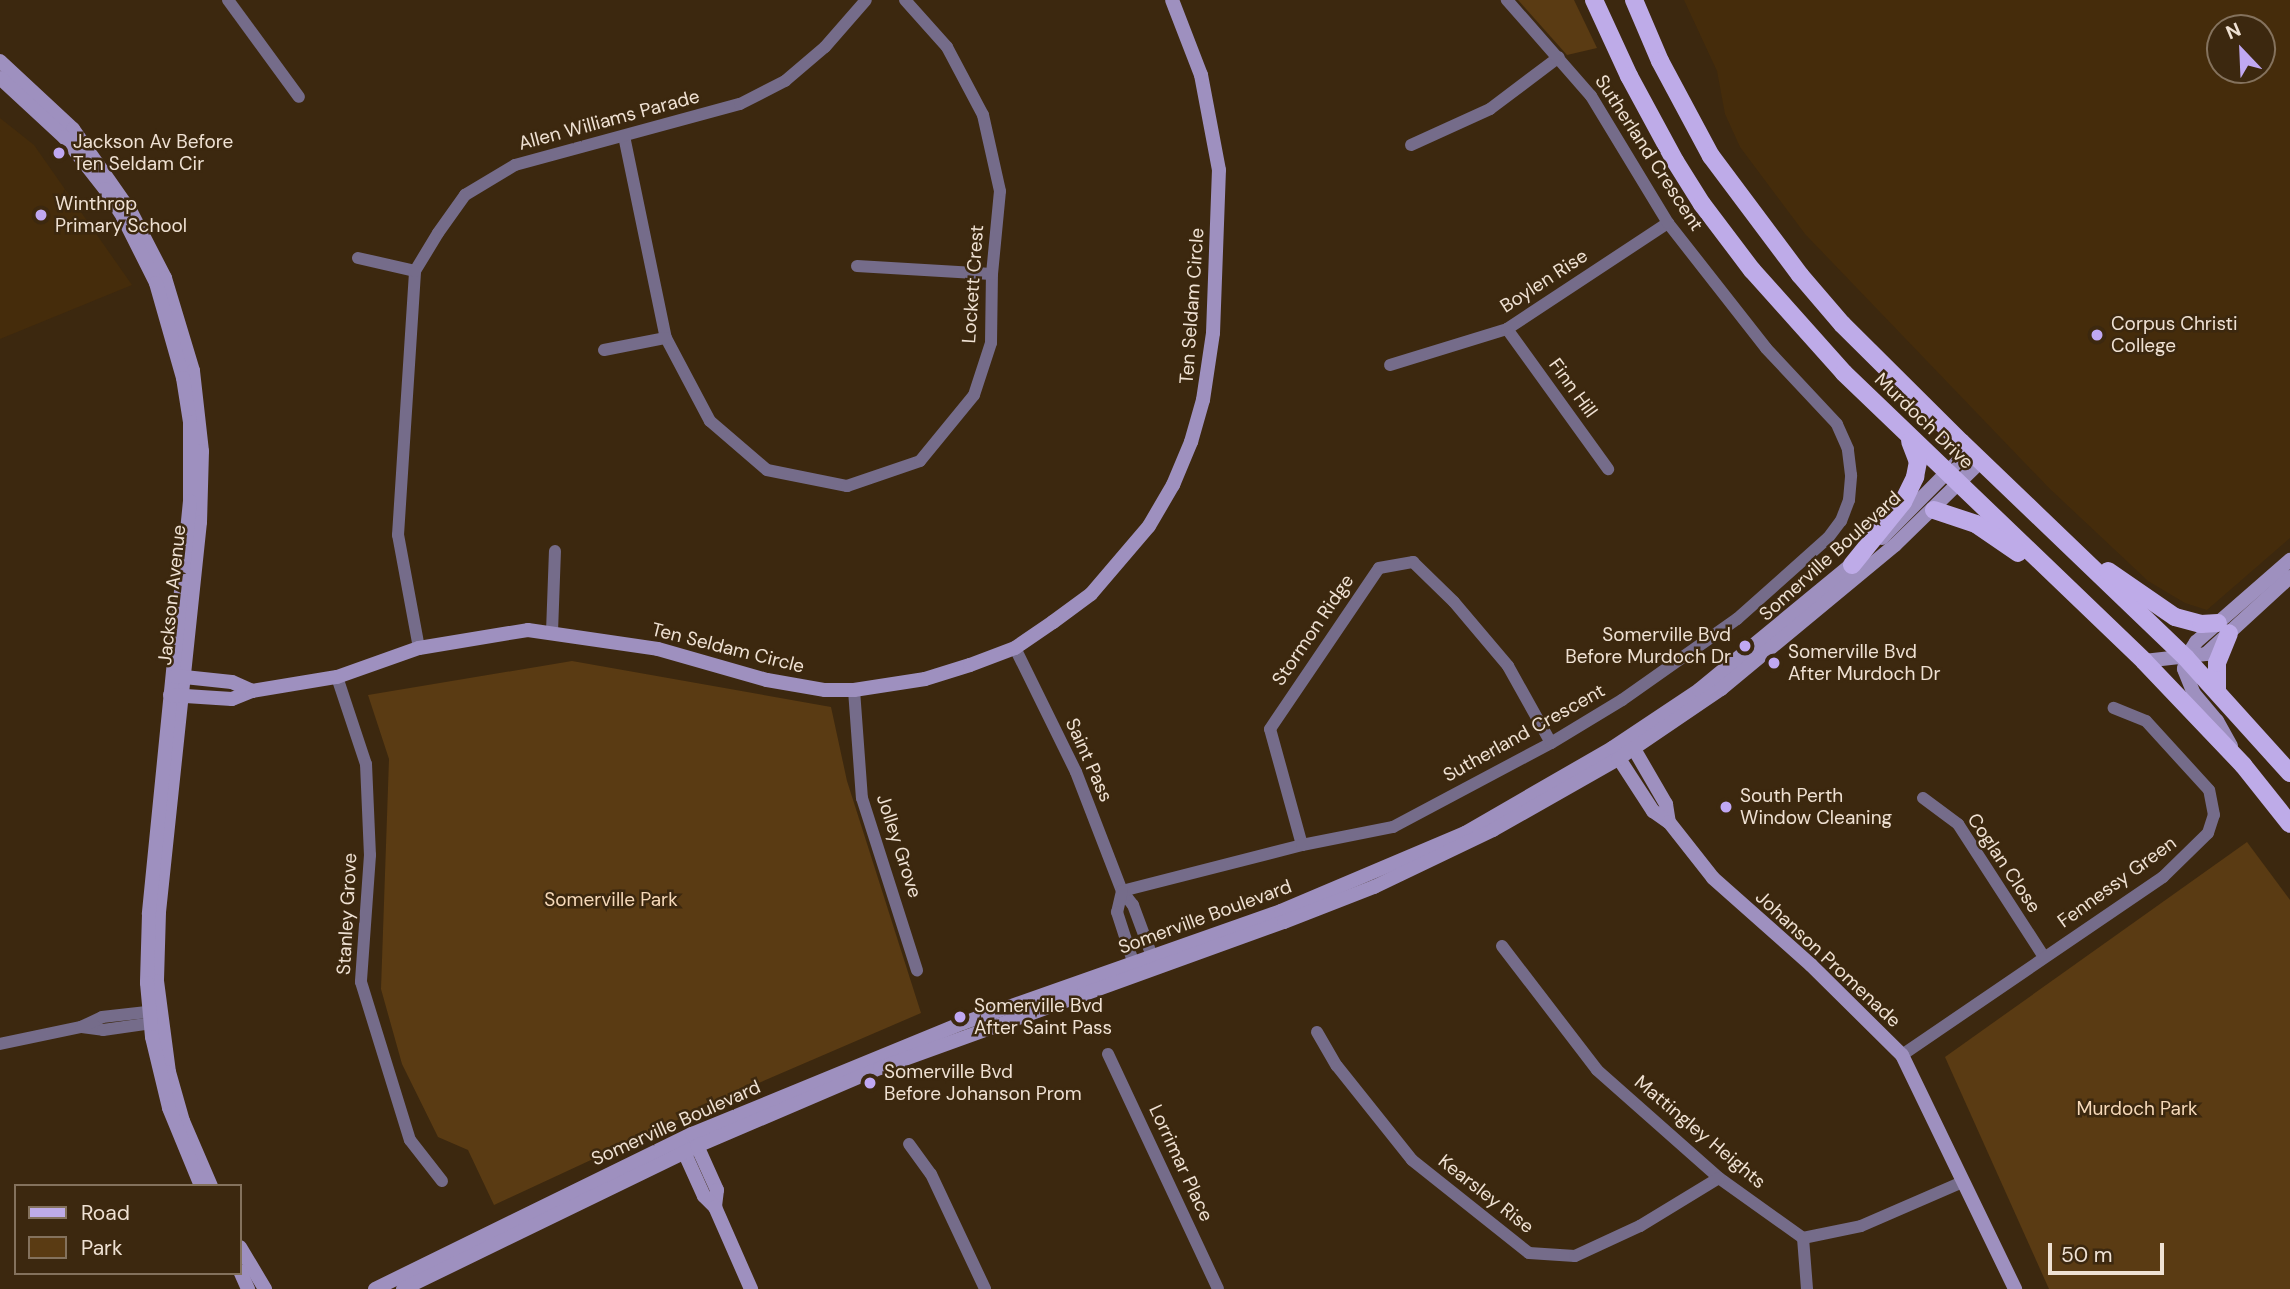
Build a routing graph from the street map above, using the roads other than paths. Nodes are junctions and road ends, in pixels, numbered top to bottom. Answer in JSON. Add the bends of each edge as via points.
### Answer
{"nodes":[{"id":1,"x":228,"y":0,"type":"edge"},
{"id":2,"x":866,"y":0,"type":"edge"},
{"id":3,"x":905,"y":0,"type":"edge"},
{"id":4,"x":1172,"y":0,"type":"edge"},
{"id":5,"x":1507,"y":0,"type":"edge"},
{"id":6,"x":1594,"y":0,"type":"edge"},
{"id":7,"x":1634,"y":0,"type":"edge"},
{"id":8,"x":1559,"y":57,"type":"junction"},
{"id":9,"x":0,"y":61,"type":"edge"},
{"id":10,"x":0,"y":78,"type":"edge"},
{"id":11,"x":299,"y":97,"type":"dead end"},
{"id":12,"x":624,"y":136,"type":"junction"},
{"id":13,"x":1411,"y":145,"type":"dead end"},
{"id":14,"x":1668,"y":222,"type":"junction"},
{"id":15,"x":358,"y":258,"type":"dead end"},
{"id":16,"x":857,"y":266,"type":"dead end"},
{"id":17,"x":415,"y":271,"type":"junction"},
{"id":18,"x":992,"y":274,"type":"junction"},
{"id":19,"x":1507,"y":329,"type":"junction"},
{"id":20,"x":666,"y":338,"type":"junction"},
{"id":21,"x":604,"y":349,"type":"dead end"},
{"id":22,"x":1390,"y":365,"type":"dead end"},
{"id":23,"x":1903,"y":429,"type":"junction"},
{"id":24,"x":1975,"y":456,"type":"junction"},
{"id":25,"x":1608,"y":469,"type":"dead end"},
{"id":26,"x":1952,"y":479,"type":"junction"},
{"id":27,"x":1934,"y":510,"type":"junction"},
{"id":28,"x":555,"y":551,"type":"dead end"},
{"id":29,"x":2078,"y":553,"type":"junction"},
{"id":30,"x":2290,"y":560,"type":"edge"},
{"id":31,"x":1852,"y":565,"type":"junction"},
{"id":32,"x":2290,"y":578,"type":"edge"},
{"id":33,"x":2097,"y":616,"type":"junction"},
{"id":34,"x":2223,"y":628,"type":"junction"},
{"id":35,"x":552,"y":632,"type":"junction"},
{"id":36,"x":419,"y":648,"type":"junction"},
{"id":37,"x":1014,"y":648,"type":"junction"},
{"id":38,"x":2186,"y":658,"type":"junction"},
{"id":39,"x":2144,"y":661,"type":"junction"},
{"id":40,"x":178,"y":676,"type":"junction"},
{"id":41,"x":337,"y":677,"type":"junction"},
{"id":42,"x":854,"y":690,"type":"junction"},
{"id":43,"x":2217,"y":690,"type":"junction"},
{"id":44,"x":252,"y":691,"type":"junction"},
{"id":45,"x":176,"y":695,"type":"junction"},
{"id":46,"x":2114,"y":708,"type":"dead end"},
{"id":47,"x":1551,"y":743,"type":"junction"},
{"id":48,"x":1631,"y":744,"type":"junction"},
{"id":49,"x":1615,"y":754,"type":"junction"},
{"id":50,"x":2243,"y":765,"type":"junction"},
{"id":51,"x":2290,"y":773,"type":"edge"},
{"id":52,"x":1923,"y":798,"type":"dead end"},
{"id":53,"x":1669,"y":822,"type":"junction"},
{"id":54,"x":2290,"y":824,"type":"edge"},
{"id":55,"x":1302,"y":845,"type":"junction"},
{"id":56,"x":1122,"y":891,"type":"junction"},
{"id":57,"x":1502,"y":946,"type":"dead end"},
{"id":58,"x":2044,"y":957,"type":"junction"},
{"id":59,"x":1155,"y":962,"type":"junction"},
{"id":60,"x":1135,"y":969,"type":"junction"},
{"id":61,"x":917,"y":970,"type":"dead end"},
{"id":62,"x":155,"y":1017,"type":"junction"},
{"id":63,"x":1317,"y":1032,"type":"dead end"},
{"id":64,"x":0,"y":1044,"type":"edge"},
{"id":65,"x":1108,"y":1054,"type":"dead end"},
{"id":66,"x":1902,"y":1055,"type":"junction"},
{"id":67,"x":688,"y":1143,"type":"junction"},
{"id":68,"x":909,"y":1144,"type":"dead end"},
{"id":69,"x":1719,"y":1178,"type":"junction"},
{"id":70,"x":442,"y":1181,"type":"dead end"},
{"id":71,"x":1962,"y":1182,"type":"junction"},
{"id":72,"x":200,"y":1184,"type":"edge"},
{"id":73,"x":210,"y":1184,"type":"edge"},
{"id":74,"x":1803,"y":1238,"type":"junction"},
{"id":75,"x":242,"y":1250,"type":"edge"},
{"id":76,"x":265,"y":1289,"type":"edge"},
{"id":77,"x":375,"y":1289,"type":"edge"},
{"id":78,"x":403,"y":1289,"type":"edge"},
{"id":79,"x":751,"y":1289,"type":"edge"},
{"id":80,"x":985,"y":1289,"type":"edge"},
{"id":81,"x":1218,"y":1289,"type":"edge"},
{"id":82,"x":1807,"y":1289,"type":"edge"},
{"id":83,"x":2015,"y":1289,"type":"edge"}],
"edges":[{"from":1,"to":11,"type":"street"},
{"from":2,"to":12,"type":"street","name":"Allen Williams Parade","via":[[825,47],[785,81],[740,104]]},
{"from":3,"to":18,"type":"street","name":"Lockett Crest","via":[[947,47],[983,115],[1000,191]]},
{"from":4,"to":37,"type":"street","name":"Ten Seldam Circle","via":[[1201,75],[1219,170],[1213,333],[1203,400],[1173,485],[1149,526],[1091,594]]},
{"from":5,"to":8,"type":"street","name":"Sutherland Crescent"},
{"from":6,"to":23,"type":"main road","name":"Murdoch Drive","via":[[1629,76],[1702,204],[1800,325]]},
{"from":7,"to":24,"type":"main road","name":"Murdoch Drive","via":[[1660,61],[1711,156],[1757,220],[1842,324]]},
{"from":8,"to":13,"type":"street","via":[[1490,109]]},
{"from":8,"to":14,"type":"street","name":"Sutherland Crescent","via":[[1618,137]]},
{"from":9,"to":40,"type":"street","name":"Jackson Avenue","via":[[73,129],[115,186],[155,256],[187,345],[197,395],[202,483]]},
{"from":10,"to":40,"type":"street","name":"Jackson Avenue","via":[[64,137],[105,189],[156,283],[180,359],[192,471]]},
{"from":12,"to":17,"type":"street","name":"Allen Williams Parade","via":[[515,165],[466,195]]},
{"from":12,"to":20,"type":"street","name":"Lockett Crest"},
{"from":14,"to":19,"type":"street","name":"Boylen Rise"},
{"from":14,"to":47,"type":"street","name":"Sutherland Crescent","via":[[1766,348],[1838,424],[1848,449],[1849,500],[1828,538],[1737,620]]},
{"from":15,"to":17,"type":"street"},
{"from":16,"to":18,"type":"street"},
{"from":17,"to":36,"type":"street","via":[[398,535]]},
{"from":18,"to":20,"type":"street","name":"Lockett Crest","via":[[991,343],[974,395],[920,461],[847,486],[767,470],[709,421]]},
{"from":19,"to":22,"type":"street","name":"Boylen Rise"},
{"from":19,"to":25,"type":"street","name":"Finn Hill"},
{"from":20,"to":21,"type":"street"},
{"from":23,"to":26,"type":"main road","name":"Murdoch Drive"},
{"from":23,"to":31,"type":"main road","via":[[1918,462],[1915,477],[1903,502]]},
{"from":24,"to":26,"type":"street","name":"Somerville Boulevard"},
{"from":24,"to":29,"type":"main road","name":"Murdoch Drive"},
{"from":26,"to":27,"type":"street","name":"Somerville Boulevard"},
{"from":26,"to":31,"type":"street","name":"Somerville Boulevard"},
{"from":26,"to":33,"type":"main road","name":"Murdoch Drive"},
{"from":27,"to":33,"type":"main road","via":[[1976,524]]},
{"from":27,"to":48,"type":"street","name":"Somerville Boulevard","via":[[1773,649]]},
{"from":28,"to":35,"type":"street"},
{"from":29,"to":34,"type":"main road","via":[[2175,617]]},
{"from":29,"to":38,"type":"main road","name":"Murdoch Drive"},
{"from":30,"to":34,"type":"street"},
{"from":31,"to":48,"type":"street","name":"Somerville Boulevard"},
{"from":32,"to":34,"type":"street"},
{"from":33,"to":39,"type":"main road","name":"Murdoch Drive"},
{"from":34,"to":38,"type":"street","via":[[2206,654]]},
{"from":34,"to":43,"type":"main road"},
{"from":35,"to":36,"type":"street","name":"Ten Seldam Circle","via":[[528,630]]},
{"from":35,"to":42,"type":"street","name":"Ten Seldam Circle","via":[[658,649],[767,680]]},
{"from":36,"to":41,"type":"street","name":"Ten Seldam Circle"},
{"from":37,"to":42,"type":"street","name":"Ten Seldam Circle","via":[[925,679]]},
{"from":37,"to":56,"type":"street","name":"Saint Pass","via":[[1076,772]]},
{"from":38,"to":39,"type":"street"},
{"from":38,"to":43,"type":"main road","name":"Murdoch Drive"},
{"from":38,"to":50,"type":"street","via":[[2184,669],[2194,694],[2217,721]]},
{"from":39,"to":50,"type":"main road","name":"Murdoch Drive"},
{"from":40,"to":44,"type":"street","name":"Ten Seldam Circle","via":[[232,682]]},
{"from":40,"to":45,"type":"street","name":"Jackson Avenue"},
{"from":41,"to":44,"type":"street","name":"Ten Seldam Circle"},
{"from":41,"to":70,"type":"street","name":"Stanley Grove","via":[[366,764],[370,855],[361,982],[410,1140]]},
{"from":42,"to":61,"type":"street","name":"Jolley Grove","via":[[862,798]]},
{"from":43,"to":51,"type":"main road","name":"Murdoch Drive"},
{"from":44,"to":45,"type":"street","name":"Ten Seldam Circle","via":[[232,699]]},
{"from":45,"to":62,"type":"street","name":"Jackson Avenue"},
{"from":46,"to":58,"type":"street","name":"Fennessy Green","via":[[2146,721],[2197,775],[2212,798],[2212,824],[2163,877]]},
{"from":47,"to":55,"type":"street","name":"Sutherland Crescent","via":[[1393,827]]},
{"from":47,"to":55,"type":"street","name":"Stormon Ridge","via":[[1508,666],[1454,601],[1413,562],[1379,568],[1270,729]]},
{"from":48,"to":49,"type":"street","name":"Somerville Boulevard"},
{"from":48,"to":53,"type":"street","name":"Johanson Promenade","via":[[1666,804]]},
{"from":49,"to":53,"type":"street","name":"Johanson Promenade","via":[[1653,811]]},
{"from":49,"to":59,"type":"street","name":"Somerville Boulevard","via":[[1370,876]]},
{"from":50,"to":54,"type":"main road","name":"Murdoch Drive"},
{"from":52,"to":58,"type":"street","name":"Coglan Close","via":[[1958,824]]},
{"from":53,"to":66,"type":"street","name":"Johanson Promenade","via":[[1713,878]]},
{"from":55,"to":56,"type":"street","name":"Sutherland Crescent"},
{"from":56,"to":59,"type":"street","name":"Saint Pass","via":[[1133,905]]},
{"from":56,"to":60,"type":"street","name":"Saint Pass","via":[[1117,912]]},
{"from":57,"to":69,"type":"street","name":"Mattingley Heights","via":[[1597,1069]]},
{"from":58,"to":66,"type":"street","name":"Fennessy Green"},
{"from":59,"to":60,"type":"street","name":"Somerville Boulevard"},
{"from":60,"to":67,"type":"street","name":"Somerville Boulevard","via":[[963,1023]]},
{"from":62,"to":64,"type":"street","via":[[103,1030],[81,1027]]},
{"from":62,"to":72,"type":"street","name":"Jackson Avenue","via":[[169,1108]]},
{"from":62,"to":73,"type":"street","name":"Jackson Avenue","via":[[183,1121]]},
{"from":63,"to":69,"type":"street","name":"Kearsley Rise","via":[[1412,1160],[1529,1253],[1575,1256],[1640,1226]]},
{"from":65,"to":81,"type":"street","name":"Lorrimar Place"},
{"from":66,"to":71,"type":"street","name":"Johanson Promenade"},
{"from":67,"to":77,"type":"street","name":"Somerville Boulevard"},
{"from":67,"to":78,"type":"street","name":"Somerville Boulevard"},
{"from":67,"to":79,"type":"street","via":[[717,1190],[715,1207]]},
{"from":68,"to":80,"type":"street","via":[[931,1174]]},
{"from":69,"to":74,"type":"street","name":"Mattingley Heights"},
{"from":71,"to":74,"type":"street","via":[[1861,1226]]},
{"from":71,"to":83,"type":"street","name":"Johanson Promenade"},
{"from":74,"to":82,"type":"street"},
{"from":75,"to":76,"type":"street"}]}
